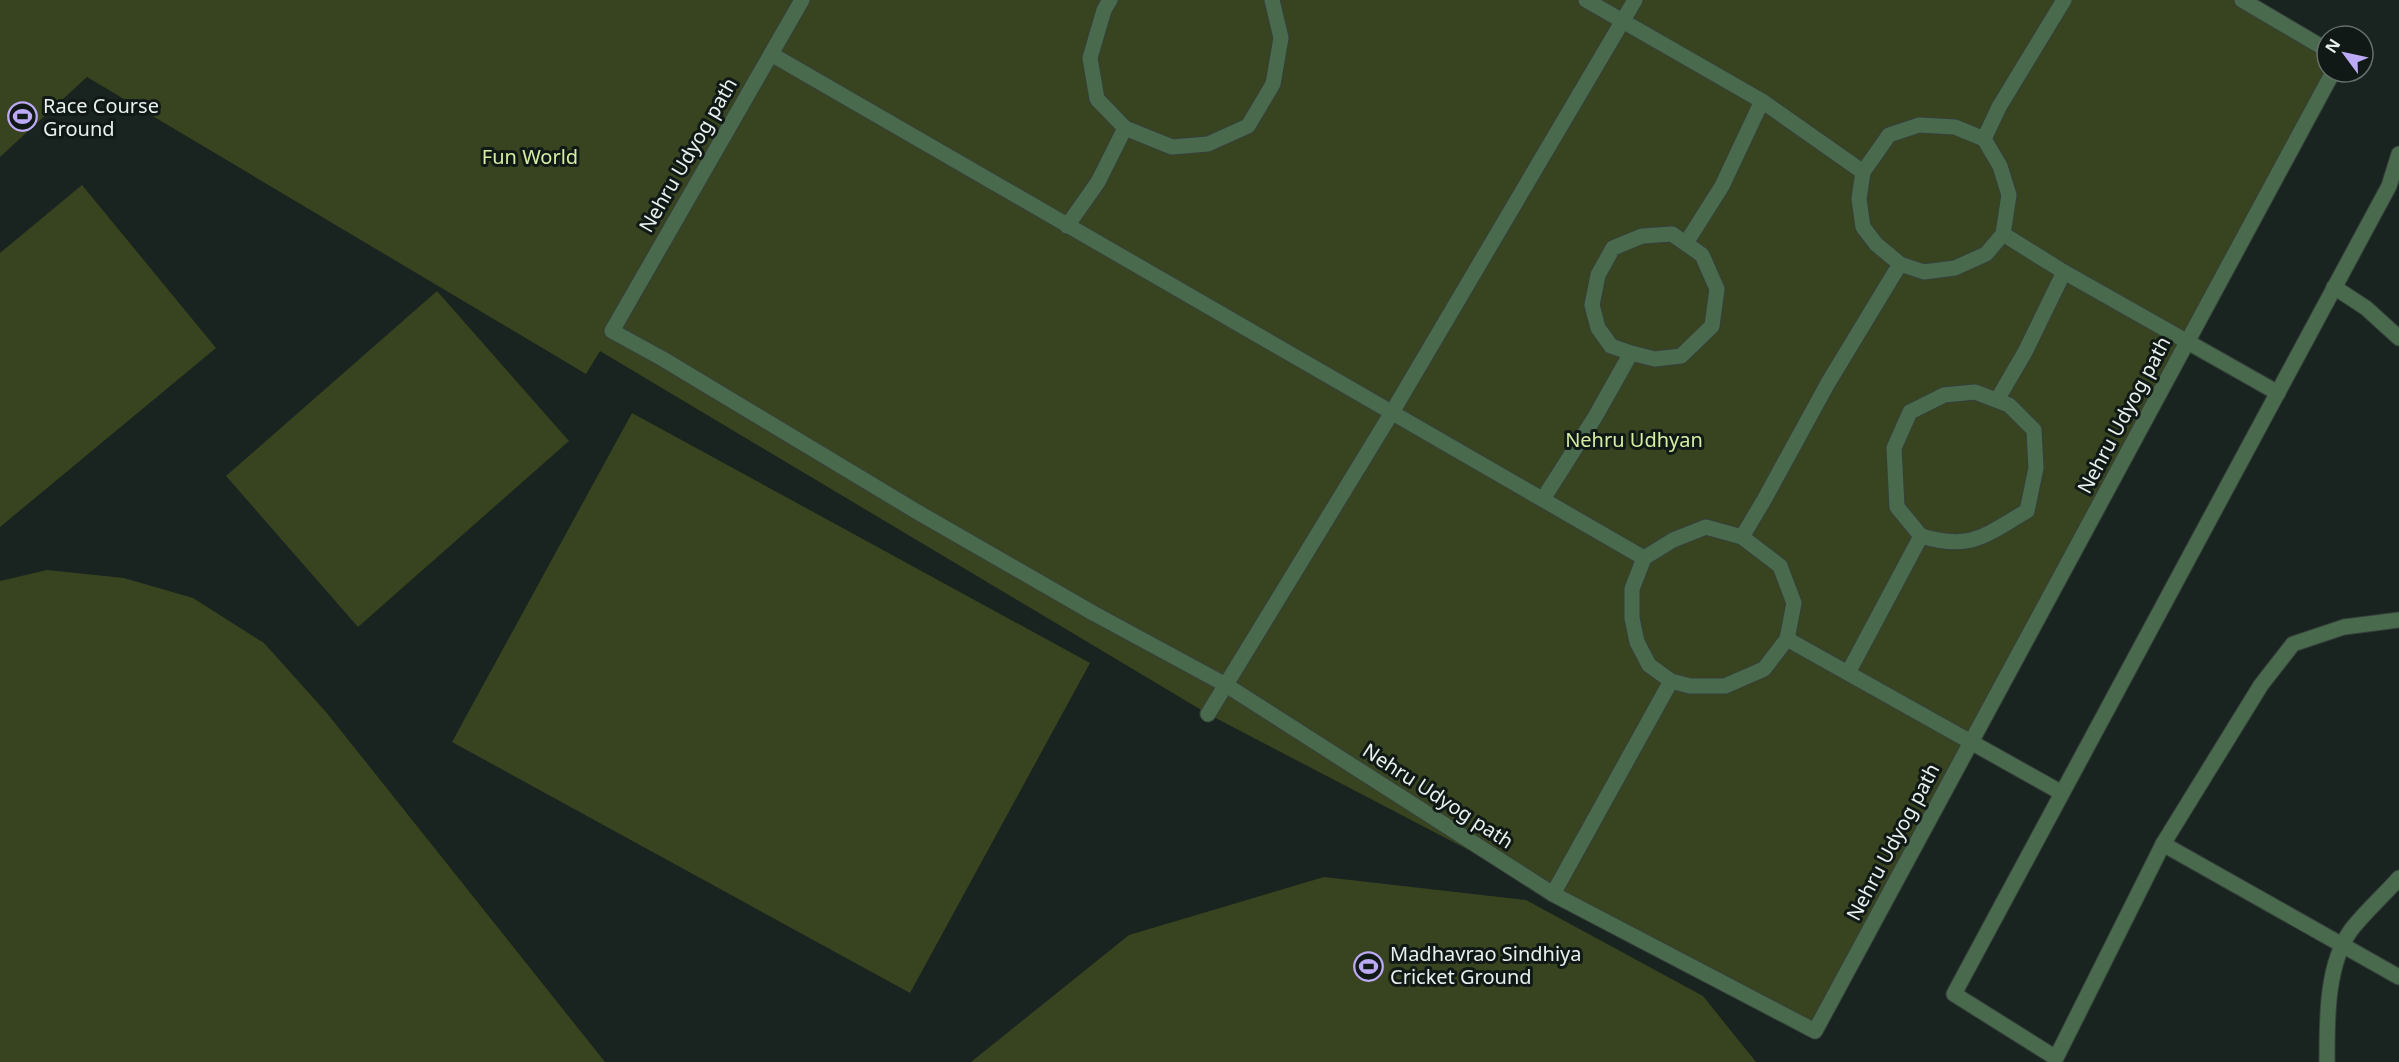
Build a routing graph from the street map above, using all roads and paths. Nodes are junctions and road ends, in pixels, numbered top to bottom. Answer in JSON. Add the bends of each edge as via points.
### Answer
{"nodes":[{"id":1,"x":802,"y":0,"type":"edge"},
{"id":2,"x":1110,"y":0,"type":"edge"},
{"id":3,"x":1272,"y":0,"type":"edge"},
{"id":4,"x":1586,"y":0,"type":"edge"},
{"id":5,"x":1635,"y":0,"type":"edge"},
{"id":6,"x":2064,"y":0,"type":"edge"},
{"id":7,"x":2242,"y":0,"type":"edge"},
{"id":8,"x":1623,"y":21,"type":"junction"},
{"id":9,"x":2315,"y":44,"type":"edge"},
{"id":10,"x":771,"y":54,"type":"junction"},
{"id":11,"x":2327,"y":84,"type":"edge"},
{"id":12,"x":1762,"y":101,"type":"junction"},
{"id":13,"x":1125,"y":128,"type":"junction"},
{"id":14,"x":1983,"y":139,"type":"junction"},
{"id":15,"x":2399,"y":154,"type":"edge"},
{"id":16,"x":1863,"y":172,"type":"junction"},
{"id":17,"x":1067,"y":226,"type":"junction"},
{"id":18,"x":2003,"y":234,"type":"junction"},
{"id":19,"x":1686,"y":243,"type":"junction"},
{"id":20,"x":1900,"y":264,"type":"junction"},
{"id":21,"x":2064,"y":272,"type":"junction"},
{"id":22,"x":2334,"y":286,"type":"junction"},
{"id":23,"x":2399,"y":338,"type":"edge"},
{"id":24,"x":1631,"y":353,"type":"junction"},
{"id":25,"x":2278,"y":393,"type":"junction"},
{"id":26,"x":1997,"y":400,"type":"junction"},
{"id":27,"x":1391,"y":414,"type":"junction"},
{"id":28,"x":1542,"y":499,"type":"junction"},
{"id":29,"x":1922,"y":536,"type":"junction"},
{"id":30,"x":1742,"y":537,"type":"junction"},
{"id":31,"x":1644,"y":558,"type":"junction"},
{"id":32,"x":2399,"y":620,"type":"edge"},
{"id":33,"x":1787,"y":639,"type":"junction"},
{"id":34,"x":1848,"y":673,"type":"junction"},
{"id":35,"x":1671,"y":681,"type":"junction"},
{"id":36,"x":1226,"y":685,"type":"junction"},
{"id":37,"x":1208,"y":714,"type":"dead end"},
{"id":38,"x":1971,"y":742,"type":"junction"},
{"id":39,"x":2062,"y":793,"type":"junction"},
{"id":40,"x":2163,"y":844,"type":"junction"},
{"id":41,"x":2399,"y":878,"type":"edge"},
{"id":42,"x":1553,"y":894,"type":"junction"},
{"id":43,"x":2342,"y":947,"type":"junction"},
{"id":44,"x":2399,"y":977,"type":"edge"},
{"id":45,"x":2327,"y":1062,"type":"edge"}],
"edges":[{"from":1,"to":10,"type":"street","name":"Nehru Udyog path"},
{"from":2,"to":13,"type":"street","via":[[1090,58],[1097,99]]},
{"from":3,"to":13,"type":"street","via":[[1281,38],[1273,84],[1248,126],[1208,144],[1172,147]]},
{"from":4,"to":8,"type":"street"},
{"from":5,"to":8,"type":"street"},
{"from":6,"to":14,"type":"street"},
{"from":7,"to":9,"type":"street"},
{"from":8,"to":12,"type":"street"},
{"from":8,"to":27,"type":"street"},
{"from":10,"to":17,"type":"street"},
{"from":10,"to":36,"type":"street","name":"Nehru Udyog path","via":[[612,331],[1093,613]]},
{"from":11,"to":38,"type":"street","name":"Nehru Udyog path"},
{"from":12,"to":16,"type":"street"},
{"from":12,"to":19,"type":"street","via":[[1722,186]]},
{"from":13,"to":17,"type":"street","via":[[1098,182]]},
{"from":14,"to":16,"type":"street","via":[[1955,127],[1919,125],[1889,135]]},
{"from":14,"to":18,"type":"street","via":[[2000,166],[2008,195]]},
{"from":15,"to":22,"type":"street","via":[[2389,186]]},
{"from":16,"to":20,"type":"street","via":[[1859,199],[1863,227]]},
{"from":17,"to":27,"type":"street"},
{"from":18,"to":20,"type":"street","via":[[1986,254],[1955,268],[1924,273]]},
{"from":18,"to":21,"type":"street"},
{"from":19,"to":24,"type":"street","via":[[1702,255],[1717,289],[1712,326],[1682,356],[1655,359]]},
{"from":19,"to":24,"type":"street","via":[[1672,234],[1642,236],[1613,248],[1598,275],[1592,305],[1598,327],[1611,346]]},
{"from":20,"to":30,"type":"street"},
{"from":21,"to":25,"type":"street"},
{"from":21,"to":26,"type":"street"},
{"from":22,"to":23,"type":"street"},
{"from":22,"to":25,"type":"street"},
{"from":24,"to":28,"type":"street"},
{"from":25,"to":39,"type":"street"},
{"from":26,"to":29,"type":"street","via":[[1976,392],[1944,395],[1910,412],[1894,448],[1897,507]]},
{"from":26,"to":29,"type":"street","via":[[2009,405],[2034,430],[2036,468],[2027,511],[1976,541],[1944,543]]},
{"from":27,"to":28,"type":"street"},
{"from":27,"to":36,"type":"street"},
{"from":28,"to":31,"type":"street"},
{"from":29,"to":34,"type":"street"},
{"from":30,"to":31,"type":"street","via":[[1707,527]]},
{"from":30,"to":33,"type":"street","via":[[1780,566],[1794,603]]},
{"from":31,"to":35,"type":"street","via":[[1632,589],[1637,642],[1649,665]]},
{"from":32,"to":40,"type":"street","via":[[2344,627],[2293,644],[2261,684]]},
{"from":33,"to":34,"type":"street"},
{"from":33,"to":35,"type":"street","via":[[1764,669],[1725,686],[1690,686]]},
{"from":34,"to":38,"type":"street"},
{"from":35,"to":42,"type":"street"},
{"from":36,"to":37,"type":"street"},
{"from":36,"to":42,"type":"street","name":"Nehru Udyog path"},
{"from":38,"to":39,"type":"street"},
{"from":38,"to":42,"type":"street","name":"Nehru Udyog path","via":[[1815,1031]]},
{"from":39,"to":40,"type":"street","via":[[1954,994],[2056,1058]]},
{"from":40,"to":43,"type":"street"},
{"from":41,"to":43,"type":"street","via":[[2351,930]]},
{"from":43,"to":44,"type":"street"},
{"from":43,"to":45,"type":"street","via":[[2331,981]]}]}
